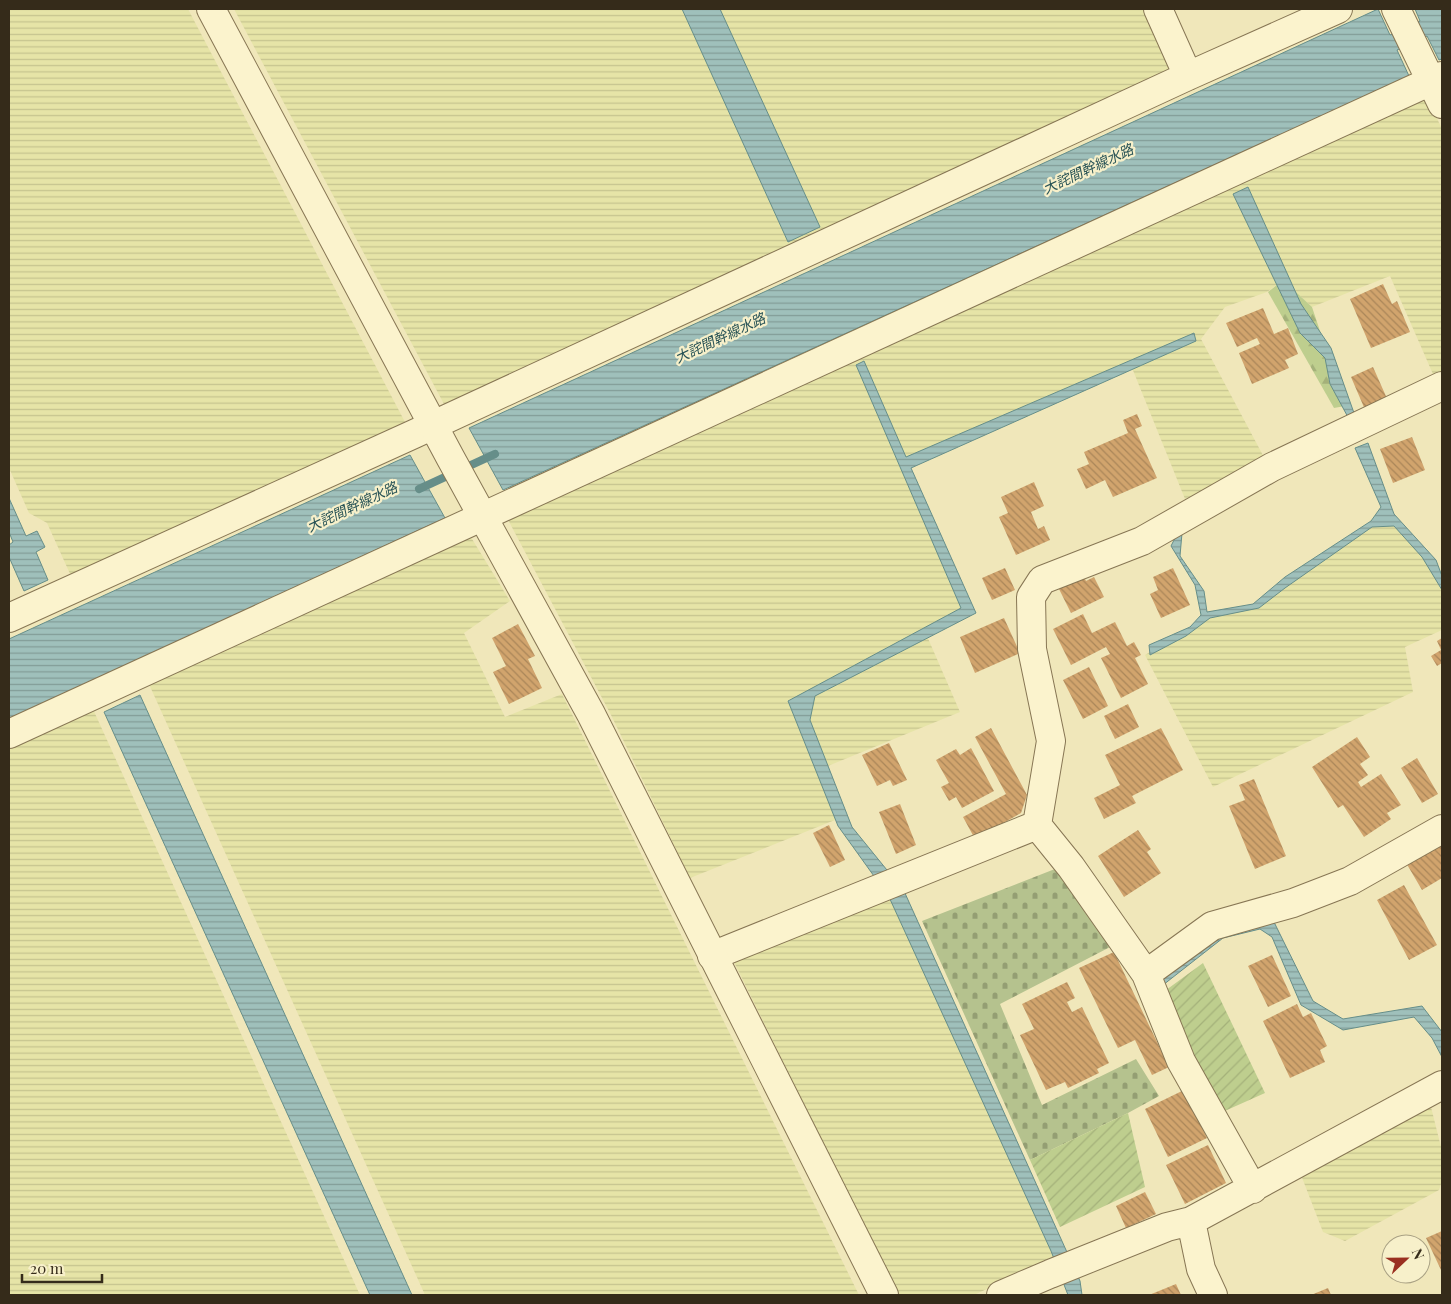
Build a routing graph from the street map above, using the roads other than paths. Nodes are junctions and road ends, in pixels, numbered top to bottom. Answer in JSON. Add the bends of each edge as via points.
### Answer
{"nodes":[{"id":1,"x":211,"y":9,"type":"edge"},
{"id":2,"x":1158,"y":9,"type":"edge"},
{"id":3,"x":1338,"y":9,"type":"edge"},
{"id":4,"x":1399,"y":15,"type":"edge"},
{"id":5,"x":1188,"y":76,"type":"junction"},
{"id":6,"x":1439,"y":87,"type":"edge"},
{"id":7,"x":1442,"y":386,"type":"edge"},
{"id":8,"x":433,"y":425,"type":"junction"},
{"id":9,"x":482,"y":517,"type":"junction"},
{"id":10,"x":9,"y":618,"type":"edge"},
{"id":11,"x":9,"y":734,"type":"edge"},
{"id":12,"x":1037,"y":825,"type":"junction"},
{"id":13,"x":1442,"y":829,"type":"edge"},
{"id":14,"x":712,"y":956,"type":"junction"},
{"id":15,"x":1146,"y":974,"type":"junction"},
{"id":16,"x":1442,"y":1086,"type":"edge"},
{"id":17,"x":1253,"y":1189,"type":"junction"},
{"id":18,"x":1191,"y":1222,"type":"junction"},
{"id":19,"x":884,"y":1295,"type":"edge"},
{"id":20,"x":1001,"y":1295,"type":"edge"},
{"id":21,"x":1213,"y":1295,"type":"edge"}],
"edges":[{"from":1,"to":8,"type":"street"},
{"from":2,"to":5,"type":"street"},
{"from":3,"to":5,"type":"street"},
{"from":4,"to":6,"type":"street","via":[[1416,51]]},
{"from":5,"to":8,"type":"street"},
{"from":6,"to":9,"type":"street"},
{"from":7,"to":12,"type":"street","via":[[1272,467],[1142,541],[1042,580],[1031,596],[1032,649],[1051,741]]},
{"from":8,"to":9,"type":"street"},
{"from":8,"to":10,"type":"street"},
{"from":9,"to":11,"type":"street"},
{"from":9,"to":14,"type":"street","via":[[591,714]]},
{"from":12,"to":14,"type":"street"},
{"from":12,"to":15,"type":"street","via":[[1071,867]]},
{"from":13,"to":15,"type":"street","via":[[1350,881],[1293,903],[1212,926]]},
{"from":14,"to":19,"type":"street"},
{"from":15,"to":17,"type":"street","via":[[1181,1060]]},
{"from":16,"to":17,"type":"street"},
{"from":17,"to":18,"type":"street"},
{"from":18,"to":20,"type":"street","via":[[1167,1227]]},
{"from":18,"to":21,"type":"street","via":[[1201,1269]]}]}
